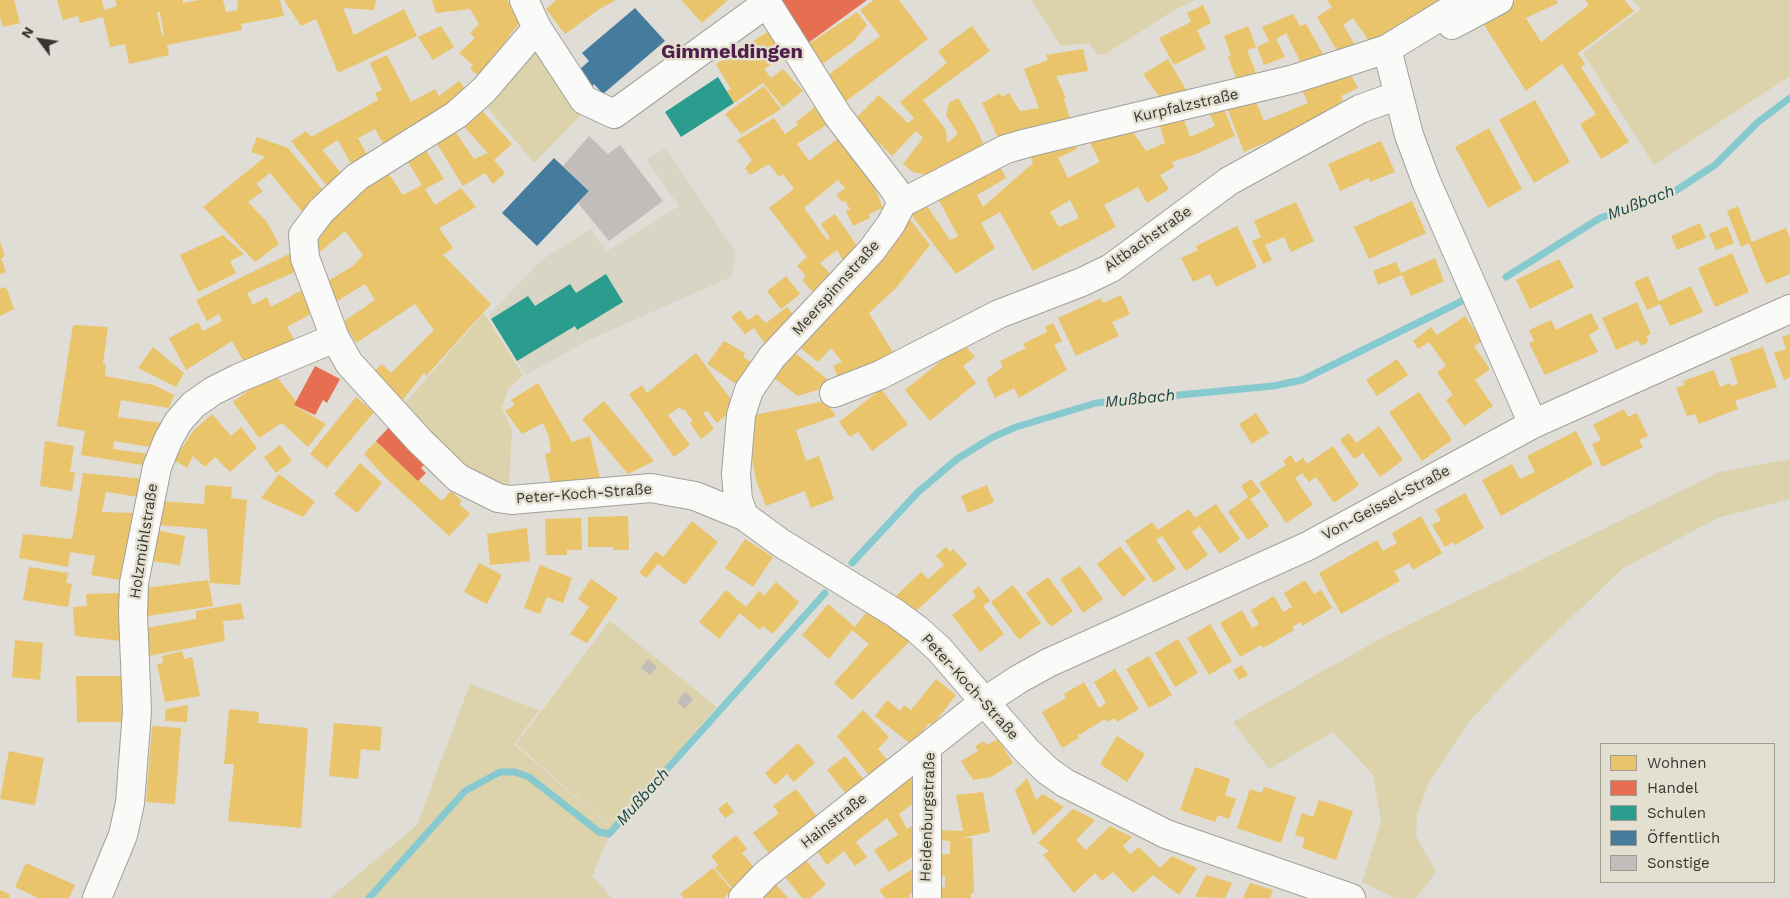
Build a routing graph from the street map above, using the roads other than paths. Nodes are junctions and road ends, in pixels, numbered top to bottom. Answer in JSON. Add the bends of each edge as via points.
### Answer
{"nodes":[{"id":1,"x":524,"y":0,"type":"edge"},
{"id":2,"x":1467,"y":0,"type":"edge"},
{"id":3,"x":1500,"y":0,"type":"edge"},
{"id":4,"x":766,"y":2,"type":"edge"},
{"id":5,"x":537,"y":28,"type":"junction"},
{"id":6,"x":1424,"y":28,"type":"junction"},
{"id":7,"x":1387,"y":49,"type":"junction"},
{"id":8,"x":1399,"y":95,"type":"junction"},
{"id":9,"x":902,"y":203,"type":"junction"},
{"id":10,"x":1790,"y":309,"type":"edge"},
{"id":11,"x":335,"y":338,"type":"junction"},
{"id":12,"x":834,"y":393,"type":"dead end"},
{"id":13,"x":1533,"y":424,"type":"junction"},
{"id":14,"x":744,"y":516,"type":"junction"},
{"id":15,"x":984,"y":702,"type":"junction"},
{"id":16,"x":927,"y":748,"type":"junction"},
{"id":17,"x":97,"y":898,"type":"edge"},
{"id":18,"x":743,"y":898,"type":"edge"},
{"id":19,"x":926,"y":898,"type":"edge"},
{"id":20,"x":1350,"y":898,"type":"edge"}],
"edges":[{"from":1,"to":5,"type":"street"},
{"from":2,"to":6,"type":"street","name":"Kurpfalzstraße"},
{"from":3,"to":6,"type":"street","via":[[1451,26]]},
{"from":4,"to":5,"type":"street","via":[[614,114],[584,100]]},
{"from":4,"to":9,"type":"street","via":[[838,116]]},
{"from":5,"to":11,"type":"street","name":"Peter-Koch-Straße","via":[[484,90],[456,115],[356,177],[310,224],[303,235],[304,258]]},
{"from":6,"to":7,"type":"street","name":"Kurpfalzstraße"},
{"from":7,"to":8,"type":"street"},
{"from":7,"to":9,"type":"street","name":"Kurpfalzstraße","via":[[1294,79],[1026,143]]},
{"from":8,"to":12,"type":"street","name":"Altbachstraße","via":[[1360,109],[1229,182],[1111,268],[999,314],[880,375]]},
{"from":8,"to":13,"type":"street","via":[[1426,181]]},
{"from":9,"to":14,"type":"street","name":"Meerspinnstraße","via":[[872,250],[772,357],[749,390],[741,415],[736,474],[738,500]]},
{"from":10,"to":13,"type":"street","name":"Von-Geissel-Straße"},
{"from":11,"to":14,"type":"street","name":"Peter-Koch-Straße","via":[[349,363],[446,468],[498,498],[511,500],[651,488],[695,496]]},
{"from":11,"to":17,"type":"street","name":"Holzmühlstraße","via":[[213,391],[193,405],[168,440],[157,467],[134,583],[137,711],[130,803],[121,842]]},
{"from":13,"to":15,"type":"street","name":"Von-Geissel-Straße","via":[[1308,546],[1048,663]]},
{"from":14,"to":15,"type":"street","name":"Peter-Koch-Straße","via":[[918,630],[939,649]]},
{"from":15,"to":16,"type":"street","name":"Heidenburgstraße"},
{"from":15,"to":20,"type":"street","name":"Peter-Koch-Straße","via":[[1048,772],[1093,799],[1166,834]]},
{"from":16,"to":18,"type":"street","name":"Hainstraße","via":[[766,874]]},
{"from":16,"to":19,"type":"street","name":"Heidenburgstraße"}]}
